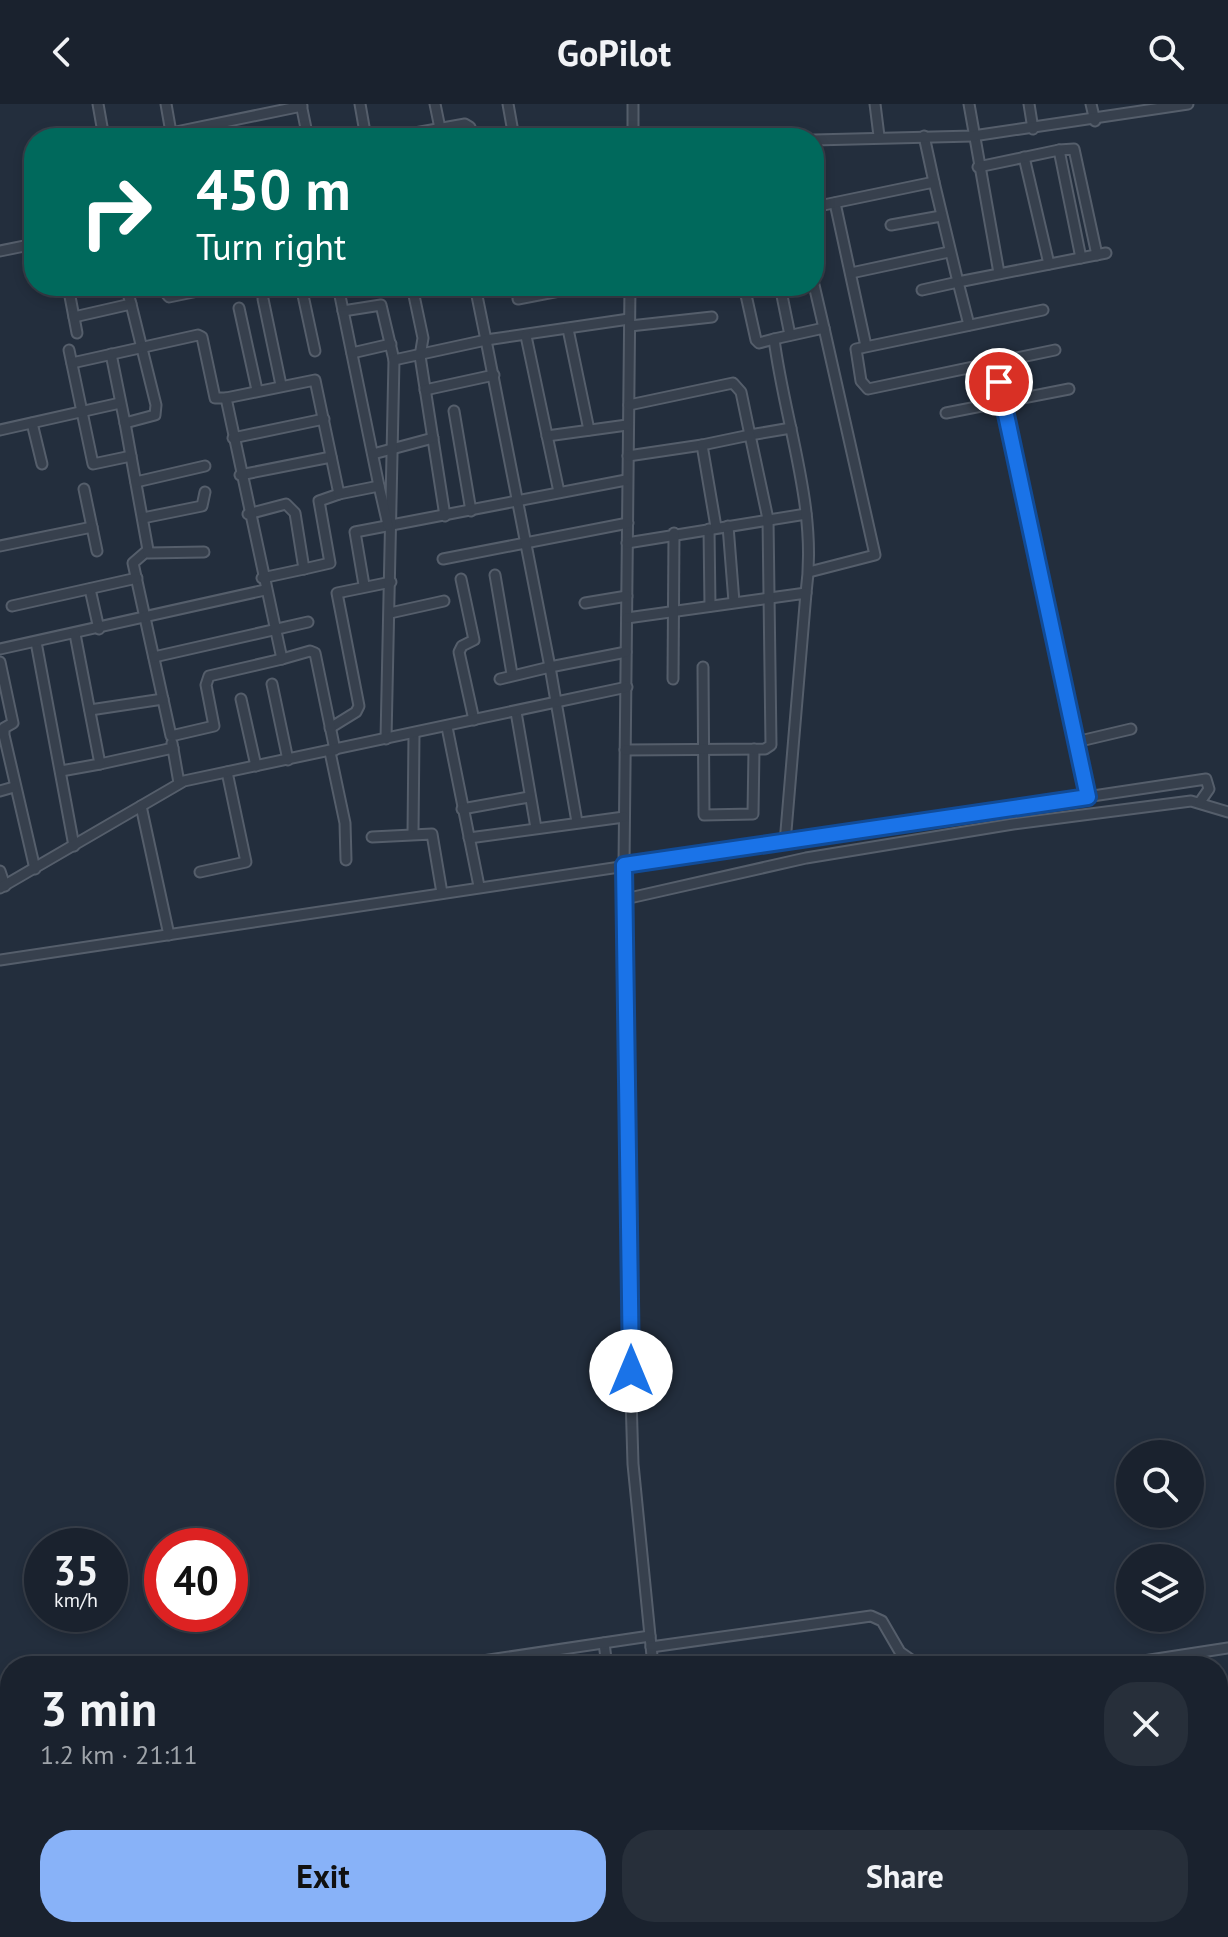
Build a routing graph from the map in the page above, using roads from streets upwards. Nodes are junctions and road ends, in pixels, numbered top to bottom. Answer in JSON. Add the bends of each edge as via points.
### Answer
{"nodes":[{"id":1,"x":98,"y":104,"type":"edge"},
{"id":2,"x":166,"y":104,"type":"edge"},
{"id":3,"x":360,"y":104,"type":"edge"},
{"id":4,"x":435,"y":104,"type":"edge"},
{"id":5,"x":508,"y":104,"type":"edge"},
{"id":6,"x":633,"y":104,"type":"edge"},
{"id":7,"x":875,"y":104,"type":"edge"},
{"id":8,"x":969,"y":104,"type":"edge"},
{"id":9,"x":1029,"y":104,"type":"edge"},
{"id":10,"x":1091,"y":104,"type":"edge"},
{"id":11,"x":1185,"y":104,"type":"edge"},
{"id":12,"x":302,"y":105,"type":"edge"},
{"id":13,"x":1095,"y":121,"type":"junction"},
{"id":14,"x":102,"y":128,"type":"edge"},
{"id":15,"x":170,"y":128,"type":"edge"},
{"id":16,"x":205,"y":128,"type":"edge"},
{"id":17,"x":306,"y":128,"type":"edge"},
{"id":18,"x":364,"y":128,"type":"edge"},
{"id":19,"x":440,"y":128,"type":"edge"},
{"id":20,"x":512,"y":128,"type":"edge"},
{"id":21,"x":633,"y":128,"type":"edge"},
{"id":22,"x":1033,"y":129,"type":"junction"},
{"id":23,"x":879,"y":136,"type":"junction"},
{"id":24,"x":924,"y":136,"type":"junction"},
{"id":25,"x":973,"y":136,"type":"junction"},
{"id":26,"x":824,"y":139,"type":"edge"},
{"id":27,"x":1059,"y":150,"type":"junction"},
{"id":28,"x":1024,"y":157,"type":"junction"},
{"id":29,"x":978,"y":167,"type":"junction"},
{"id":30,"x":934,"y":182,"type":"junction"},
{"id":31,"x":835,"y":203,"type":"junction"},
{"id":32,"x":824,"y":205,"type":"edge"},
{"id":33,"x":941,"y":216,"type":"junction"},
{"id":34,"x":891,"y":225,"type":"dead end"},
{"id":35,"x":24,"y":246,"type":"edge"},
{"id":36,"x":0,"y":251,"type":"edge"},
{"id":37,"x":949,"y":252,"type":"junction"},
{"id":38,"x":1081,"y":258,"type":"junction"},
{"id":39,"x":1049,"y":264,"type":"junction"},
{"id":40,"x":851,"y":273,"type":"junction"},
{"id":41,"x":999,"y":273,"type":"junction"},
{"id":42,"x":958,"y":282,"type":"junction"},
{"id":43,"x":922,"y":290,"type":"dead end"},
{"id":44,"x":70,"y":296,"type":"edge"},
{"id":45,"x":129,"y":296,"type":"edge"},
{"id":46,"x":303,"y":296,"type":"edge"},
{"id":47,"x":340,"y":296,"type":"edge"},
{"id":48,"x":414,"y":296,"type":"edge"},
{"id":49,"x":477,"y":296,"type":"edge"},
{"id":50,"x":533,"y":296,"type":"edge"},
{"id":51,"x":630,"y":296,"type":"edge"},
{"id":52,"x":746,"y":296,"type":"edge"},
{"id":53,"x":782,"y":296,"type":"edge"},
{"id":54,"x":817,"y":296,"type":"edge"},
{"id":55,"x":263,"y":299,"type":"dead end"},
{"id":56,"x":518,"y":299,"type":"dead end"},
{"id":57,"x":131,"y":304,"type":"junction"},
{"id":58,"x":239,"y":308,"type":"dead end"},
{"id":59,"x":1043,"y":310,"type":"dead end"},
{"id":60,"x":343,"y":311,"type":"junction"},
{"id":61,"x":74,"y":317,"type":"junction"},
{"id":62,"x":712,"y":317,"type":"dead end"},
{"id":63,"x":630,"y":323,"type":"junction"},
{"id":64,"x":969,"y":325,"type":"junction"},
{"id":65,"x":824,"y":328,"type":"junction"},
{"id":66,"x":568,"y":329,"type":"junction"},
{"id":67,"x":77,"y":333,"type":"dead end"},
{"id":68,"x":790,"y":335,"type":"junction"},
{"id":69,"x":526,"y":336,"type":"junction"},
{"id":70,"x":774,"y":339,"type":"junction"},
{"id":71,"x":486,"y":340,"type":"junction"},
{"id":72,"x":391,"y":344,"type":"junction"},
{"id":73,"x":866,"y":346,"type":"junction"},
{"id":74,"x":142,"y":347,"type":"junction"},
{"id":75,"x":69,"y":350,"type":"dead end"},
{"id":76,"x":1055,"y":350,"type":"dead end"},
{"id":77,"x":315,"y":351,"type":"dead end"},
{"id":78,"x":352,"y":353,"type":"junction"},
{"id":79,"x":111,"y":354,"type":"junction"},
{"id":80,"x":420,"y":356,"type":"junction"},
{"id":81,"x":394,"y":360,"type":"junction"},
{"id":82,"x":72,"y":363,"type":"junction"},
{"id":83,"x":995,"y":363,"type":"junction"},
{"id":84,"x":494,"y":375,"type":"junction"},
{"id":85,"x":281,"y":385,"type":"junction"},
{"id":86,"x":1069,"y":389,"type":"dead end"},
{"id":87,"x":257,"y":390,"type":"junction"},
{"id":88,"x":425,"y":390,"type":"junction"},
{"id":89,"x":226,"y":398,"type":"junction"},
{"id":90,"x":1004,"y":402,"type":"junction"},
{"id":91,"x":120,"y":403,"type":"junction"},
{"id":92,"x":629,"y":405,"type":"junction"},
{"id":93,"x":454,"y":411,"type":"dead end"},
{"id":94,"x":83,"y":412,"type":"junction"},
{"id":95,"x":946,"y":413,"type":"dead end"},
{"id":96,"x":324,"y":419,"type":"junction"},
{"id":97,"x":32,"y":423,"type":"junction"},
{"id":98,"x":125,"y":423,"type":"junction"},
{"id":99,"x":627,"y":425,"type":"junction"},
{"id":100,"x":791,"y":428,"type":"junction"},
{"id":101,"x":0,"y":430,"type":"edge"},
{"id":102,"x":589,"y":430,"type":"junction"},
{"id":103,"x":750,"y":435,"type":"junction"},
{"id":104,"x":547,"y":436,"type":"junction"},
{"id":105,"x":233,"y":438,"type":"junction"},
{"id":106,"x":433,"y":438,"type":"junction"},
{"id":107,"x":702,"y":445,"type":"junction"},
{"id":108,"x":393,"y":450,"type":"junction"},
{"id":109,"x":373,"y":454,"type":"junction"},
{"id":110,"x":131,"y":456,"type":"junction"},
{"id":111,"x":628,"y":456,"type":"junction"},
{"id":112,"x":331,"y":457,"type":"junction"},
{"id":113,"x":42,"y":464,"type":"dead end"},
{"id":114,"x":205,"y":466,"type":"dead end"},
{"id":115,"x":240,"y":475,"type":"junction"},
{"id":116,"x":626,"y":480,"type":"junction"},
{"id":117,"x":136,"y":482,"type":"junction"},
{"id":118,"x":379,"y":486,"type":"junction"},
{"id":119,"x":84,"y":489,"type":"dead end"},
{"id":120,"x":205,"y":492,"type":"dead end"},
{"id":121,"x":559,"y":492,"type":"junction"},
{"id":122,"x":339,"y":494,"type":"junction"},
{"id":123,"x":520,"y":500,"type":"junction"},
{"id":124,"x":471,"y":511,"type":"junction"},
{"id":125,"x":248,"y":514,"type":"junction"},
{"id":126,"x":806,"y":514,"type":"junction"},
{"id":127,"x":445,"y":516,"type":"junction"},
{"id":128,"x":143,"y":518,"type":"junction"},
{"id":129,"x":768,"y":519,"type":"junction"},
{"id":130,"x":628,"y":523,"type":"junction"},
{"id":131,"x":390,"y":524,"type":"junction"},
{"id":132,"x":728,"y":526,"type":"junction"},
{"id":133,"x":92,"y":527,"type":"junction"},
{"id":134,"x":713,"y":528,"type":"junction"},
{"id":135,"x":674,"y":533,"type":"junction"},
{"id":136,"x":526,"y":541,"type":"junction"},
{"id":137,"x":627,"y":543,"type":"junction"},
{"id":138,"x":0,"y":546,"type":"edge"},
{"id":139,"x":97,"y":551,"type":"dead end"},
{"id":140,"x":204,"y":552,"type":"dead end"},
{"id":141,"x":148,"y":553,"type":"junction"},
{"id":142,"x":443,"y":559,"type":"dead end"},
{"id":143,"x":304,"y":569,"type":"junction"},
{"id":144,"x":809,"y":572,"type":"junction"},
{"id":145,"x":495,"y":575,"type":"dead end"},
{"id":146,"x":137,"y":578,"type":"junction"},
{"id":147,"x":262,"y":578,"type":"junction"},
{"id":148,"x":461,"y":579,"type":"dead end"},
{"id":149,"x":391,"y":582,"type":"junction"},
{"id":150,"x":364,"y":585,"type":"junction"},
{"id":151,"x":90,"y":589,"type":"junction"},
{"id":152,"x":265,"y":590,"type":"junction"},
{"id":153,"x":806,"y":593,"type":"junction"},
{"id":154,"x":627,"y":596,"type":"junction"},
{"id":155,"x":770,"y":597,"type":"junction"},
{"id":156,"x":444,"y":601,"type":"dead end"},
{"id":157,"x":734,"y":602,"type":"junction"},
{"id":158,"x":585,"y":603,"type":"dead end"},
{"id":159,"x":12,"y":606,"type":"dead end"},
{"id":160,"x":710,"y":606,"type":"junction"},
{"id":161,"x":673,"y":611,"type":"junction"},
{"id":162,"x":390,"y":613,"type":"junction"},
{"id":163,"x":146,"y":616,"type":"junction"},
{"id":164,"x":627,"y":618,"type":"junction"},
{"id":165,"x":308,"y":622,"type":"dead end"},
{"id":166,"x":99,"y":629,"type":"junction"},
{"id":167,"x":273,"y":630,"type":"junction"},
{"id":168,"x":75,"y":634,"type":"junction"},
{"id":169,"x":36,"y":642,"type":"junction"},
{"id":170,"x":0,"y":649,"type":"edge"},
{"id":171,"x":626,"y":652,"type":"junction"},
{"id":172,"x":154,"y":657,"type":"junction"},
{"id":173,"x":282,"y":659,"type":"junction"},
{"id":174,"x":0,"y":662,"type":"edge"},
{"id":175,"x":550,"y":667,"type":"junction"},
{"id":176,"x":703,"y":667,"type":"dead end"},
{"id":177,"x":512,"y":674,"type":"junction"},
{"id":178,"x":500,"y":679,"type":"dead end"},
{"id":179,"x":673,"y":679,"type":"dead end"},
{"id":180,"x":272,"y":684,"type":"dead end"},
{"id":181,"x":627,"y":687,"type":"junction"},
{"id":182,"x":163,"y":699,"type":"junction"},
{"id":183,"x":241,"y":699,"type":"dead end"},
{"id":184,"x":559,"y":705,"type":"junction"},
{"id":185,"x":90,"y":710,"type":"junction"},
{"id":186,"x":516,"y":712,"type":"junction"},
{"id":187,"x":474,"y":720,"type":"junction"},
{"id":188,"x":447,"y":727,"type":"junction"},
{"id":189,"x":2,"y":728,"type":"edge"},
{"id":190,"x":330,"y":728,"type":"junction"},
{"id":191,"x":1131,"y":729,"type":"dead end"},
{"id":192,"x":414,"y":734,"type":"junction"},
{"id":193,"x":171,"y":736,"type":"junction"},
{"id":194,"x":386,"y":739,"type":"junction"},
{"id":195,"x":1076,"y":742,"type":"junction"},
{"id":196,"x":173,"y":748,"type":"junction"},
{"id":197,"x":703,"y":749,"type":"junction"},
{"id":198,"x":754,"y":749,"type":"junction"},
{"id":199,"x":625,"y":750,"type":"junction"},
{"id":200,"x":332,"y":751,"type":"junction"},
{"id":201,"x":288,"y":760,"type":"junction"},
{"id":202,"x":100,"y":764,"type":"junction"},
{"id":203,"x":256,"y":766,"type":"junction"},
{"id":204,"x":61,"y":771,"type":"junction"},
{"id":205,"x":227,"y":772,"type":"junction"},
{"id":206,"x":179,"y":783,"type":"junction"},
{"id":207,"x":14,"y":787,"type":"junction"},
{"id":208,"x":0,"y":791,"type":"edge"},
{"id":209,"x":529,"y":797,"type":"junction"},
{"id":210,"x":1088,"y":797,"type":"junction"},
{"id":211,"x":1200,"y":802,"type":"junction"},
{"id":212,"x":141,"y":806,"type":"junction"},
{"id":213,"x":462,"y":809,"type":"junction"},
{"id":214,"x":1228,"y":812,"type":"edge"},
{"id":215,"x":624,"y":817,"type":"junction"},
{"id":216,"x":577,"y":822,"type":"junction"},
{"id":217,"x":536,"y":828,"type":"junction"},
{"id":218,"x":413,"y":834,"type":"junction"},
{"id":219,"x":372,"y":837,"type":"dead end"},
{"id":220,"x":469,"y":838,"type":"junction"},
{"id":221,"x":785,"y":843,"type":"junction"},
{"id":222,"x":74,"y":846,"type":"junction"},
{"id":223,"x":346,"y":860,"type":"dead end"},
{"id":224,"x":624,"y":865,"type":"junction"},
{"id":225,"x":35,"y":869,"type":"junction"},
{"id":226,"x":0,"y":871,"type":"edge"},
{"id":227,"x":200,"y":872,"type":"dead end"},
{"id":228,"x":479,"y":886,"type":"junction"},
{"id":229,"x":2,"y":887,"type":"edge"},
{"id":230,"x":442,"y":893,"type":"junction"},
{"id":231,"x":625,"y":899,"type":"junction"},
{"id":232,"x":169,"y":935,"type":"junction"},
{"id":233,"x":0,"y":960,"type":"edge"},
{"id":234,"x":651,"y":1641,"type":"junction"},
{"id":235,"x":604,"y":1643,"type":"junction"},
{"id":236,"x":1228,"y":1648,"type":"edge"},
{"id":237,"x":516,"y":1656,"type":"edge"},
{"id":238,"x":606,"y":1656,"type":"edge"},
{"id":239,"x":652,"y":1656,"type":"edge"},
{"id":240,"x":906,"y":1656,"type":"edge"},
{"id":241,"x":1176,"y":1656,"type":"edge"}],
"edges":[{"from":1,"to":14,"type":"street"},
{"from":2,"to":15,"type":"street"},
{"from":3,"to":18,"type":"street"},
{"from":4,"to":19,"type":"street"},
{"from":5,"to":20,"type":"street"},
{"from":6,"to":21,"type":"street"},
{"from":7,"to":23,"type":"street"},
{"from":8,"to":25,"type":"street"},
{"from":9,"to":22,"type":"street"},
{"from":10,"to":13,"type":"street"},
{"from":11,"to":13,"type":"street"},
{"from":12,"to":16,"type":"street"},
{"from":12,"to":17,"type":"street"},
{"from":13,"to":22,"type":"street"},
{"from":22,"to":25,"type":"street"},
{"from":23,"to":24,"type":"street"},
{"from":23,"to":26,"type":"street"},
{"from":24,"to":25,"type":"street"},
{"from":24,"to":30,"type":"street"},
{"from":25,"to":29,"type":"street"},
{"from":27,"to":28,"type":"street"},
{"from":27,"to":38,"type":"street"},
{"from":27,"to":38,"type":"street","via":[[1074,149],[1101,254]]},
{"from":28,"to":29,"type":"street"},
{"from":28,"to":39,"type":"street"},
{"from":29,"to":41,"type":"street"},
{"from":30,"to":31,"type":"street"},
{"from":30,"to":33,"type":"street"},
{"from":31,"to":32,"type":"street"},
{"from":31,"to":40,"type":"street"},
{"from":33,"to":34,"type":"street"},
{"from":33,"to":37,"type":"street"},
{"from":35,"to":36,"type":"street"},
{"from":37,"to":40,"type":"street"},
{"from":37,"to":42,"type":"street"},
{"from":38,"to":39,"type":"street"},
{"from":39,"to":41,"type":"street"},
{"from":40,"to":73,"type":"street"},
{"from":41,"to":42,"type":"street"},
{"from":42,"to":43,"type":"street"},
{"from":42,"to":64,"type":"street"},
{"from":44,"to":61,"type":"street"},
{"from":45,"to":57,"type":"street"},
{"from":46,"to":77,"type":"street"},
{"from":47,"to":60,"type":"street"},
{"from":48,"to":80,"type":"street","via":[[423,338]]},
{"from":49,"to":71,"type":"street"},
{"from":50,"to":56,"type":"street"},
{"from":51,"to":63,"type":"street"},
{"from":52,"to":70,"type":"street","via":[[756,340]]},
{"from":53,"to":68,"type":"street"},
{"from":54,"to":65,"type":"street"},
{"from":55,"to":85,"type":"street"},
{"from":57,"to":61,"type":"street"},
{"from":57,"to":74,"type":"street"},
{"from":58,"to":87,"type":"street"},
{"from":59,"to":64,"type":"street"},
{"from":60,"to":72,"type":"street","via":[[381,305]]},
{"from":60,"to":78,"type":"street"},
{"from":61,"to":67,"type":"street"},
{"from":62,"to":63,"type":"street"},
{"from":63,"to":66,"type":"street"},
{"from":63,"to":92,"type":"street"},
{"from":64,"to":73,"type":"street"},
{"from":65,"to":68,"type":"street"},
{"from":65,"to":144,"type":"street","via":[[875,555]]},
{"from":66,"to":69,"type":"street"},
{"from":66,"to":102,"type":"street"},
{"from":68,"to":70,"type":"street"},
{"from":69,"to":71,"type":"street"},
{"from":69,"to":104,"type":"street"},
{"from":70,"to":100,"type":"street"},
{"from":71,"to":80,"type":"street"},
{"from":71,"to":84,"type":"street"},
{"from":72,"to":78,"type":"street"},
{"from":72,"to":81,"type":"street"},
{"from":73,"to":83,"type":"street","via":[[855,354],[868,389]]},
{"from":74,"to":79,"type":"street"},
{"from":74,"to":89,"type":"street","via":[[201,335],[215,398]]},
{"from":74,"to":98,"type":"street","via":[[156,412]]},
{"from":75,"to":82,"type":"street"},
{"from":76,"to":83,"type":"street"},
{"from":78,"to":109,"type":"street"},
{"from":79,"to":82,"type":"street"},
{"from":79,"to":91,"type":"street"},
{"from":80,"to":81,"type":"street"},
{"from":80,"to":88,"type":"street"},
{"from":81,"to":108,"type":"street"},
{"from":82,"to":94,"type":"street"},
{"from":83,"to":90,"type":"street"},
{"from":84,"to":88,"type":"street"},
{"from":84,"to":123,"type":"street"},
{"from":85,"to":87,"type":"street"},
{"from":85,"to":96,"type":"street","via":[[315,380]]},
{"from":86,"to":90,"type":"street"},
{"from":87,"to":89,"type":"street"},
{"from":88,"to":106,"type":"street"},
{"from":89,"to":105,"type":"street"},
{"from":90,"to":95,"type":"street"},
{"from":90,"to":195,"type":"street"},
{"from":91,"to":94,"type":"street"},
{"from":91,"to":98,"type":"street"},
{"from":92,"to":99,"type":"street"},
{"from":92,"to":103,"type":"street","via":[[733,383],[741,392]]},
{"from":93,"to":124,"type":"street"},
{"from":94,"to":97,"type":"street"},
{"from":94,"to":110,"type":"street","via":[[93,464]]},
{"from":96,"to":105,"type":"street"},
{"from":96,"to":112,"type":"street"},
{"from":97,"to":101,"type":"street"},
{"from":97,"to":113,"type":"street"},
{"from":98,"to":110,"type":"street"},
{"from":99,"to":102,"type":"street"},
{"from":99,"to":111,"type":"street"},
{"from":100,"to":103,"type":"street"},
{"from":100,"to":126,"type":"street"},
{"from":102,"to":104,"type":"street"},
{"from":103,"to":107,"type":"street"},
{"from":103,"to":129,"type":"street"},
{"from":104,"to":121,"type":"street"},
{"from":105,"to":115,"type":"street"},
{"from":106,"to":108,"type":"street"},
{"from":106,"to":127,"type":"street"},
{"from":107,"to":111,"type":"street"},
{"from":107,"to":134,"type":"street"},
{"from":108,"to":109,"type":"street"},
{"from":108,"to":131,"type":"street"},
{"from":109,"to":118,"type":"street"},
{"from":110,"to":117,"type":"street"},
{"from":111,"to":116,"type":"street"},
{"from":112,"to":115,"type":"street"},
{"from":112,"to":122,"type":"street"},
{"from":114,"to":117,"type":"street"},
{"from":115,"to":125,"type":"street"},
{"from":116,"to":121,"type":"street"},
{"from":116,"to":130,"type":"street"},
{"from":117,"to":128,"type":"street"},
{"from":118,"to":122,"type":"street"},
{"from":118,"to":131,"type":"street"},
{"from":119,"to":133,"type":"street"},
{"from":120,"to":128,"type":"street","via":[[202,506]]},
{"from":121,"to":123,"type":"street"},
{"from":122,"to":143,"type":"street","via":[[319,501],[330,563]]},
{"from":123,"to":124,"type":"street"},
{"from":123,"to":136,"type":"street"},
{"from":124,"to":127,"type":"street"},
{"from":125,"to":143,"type":"street","via":[[292,506]]},
{"from":125,"to":147,"type":"street"},
{"from":126,"to":129,"type":"street"},
{"from":126,"to":144,"type":"street"},
{"from":127,"to":131,"type":"street"},
{"from":128,"to":141,"type":"street"},
{"from":129,"to":132,"type":"street"},
{"from":129,"to":155,"type":"street"},
{"from":130,"to":136,"type":"street"},
{"from":130,"to":137,"type":"street"},
{"from":131,"to":149,"type":"street"},
{"from":131,"to":150,"type":"street","via":[[355,532]]},
{"from":132,"to":134,"type":"street"},
{"from":132,"to":157,"type":"street"},
{"from":133,"to":138,"type":"street"},
{"from":133,"to":139,"type":"street"},
{"from":134,"to":135,"type":"street"},
{"from":134,"to":160,"type":"street"},
{"from":135,"to":137,"type":"street"},
{"from":135,"to":161,"type":"street"},
{"from":136,"to":142,"type":"street"},
{"from":136,"to":175,"type":"street"},
{"from":137,"to":154,"type":"street"},
{"from":140,"to":141,"type":"street"},
{"from":141,"to":146,"type":"street","via":[[134,560]]},
{"from":143,"to":147,"type":"street"},
{"from":144,"to":153,"type":"street"},
{"from":145,"to":177,"type":"street"},
{"from":146,"to":151,"type":"street"},
{"from":146,"to":163,"type":"street"},
{"from":147,"to":152,"type":"street"},
{"from":148,"to":187,"type":"street","via":[[474,640],[459,652]]},
{"from":149,"to":150,"type":"street"},
{"from":149,"to":162,"type":"street"},
{"from":150,"to":190,"type":"street","via":[[340,590],[336,596],[359,706]]},
{"from":151,"to":159,"type":"street"},
{"from":151,"to":166,"type":"street"},
{"from":152,"to":163,"type":"street"},
{"from":152,"to":167,"type":"street"},
{"from":153,"to":155,"type":"street"},
{"from":153,"to":221,"type":"street"},
{"from":154,"to":158,"type":"street"},
{"from":154,"to":164,"type":"street"},
{"from":155,"to":157,"type":"street"},
{"from":155,"to":198,"type":"street","via":[[771,745]]},
{"from":156,"to":162,"type":"street"},
{"from":157,"to":160,"type":"street"},
{"from":160,"to":161,"type":"street"},
{"from":161,"to":164,"type":"street"},
{"from":161,"to":179,"type":"street"},
{"from":162,"to":194,"type":"street"},
{"from":163,"to":166,"type":"street"},
{"from":163,"to":172,"type":"street"},
{"from":164,"to":171,"type":"street"},
{"from":165,"to":167,"type":"street"},
{"from":166,"to":168,"type":"street"},
{"from":167,"to":172,"type":"street"},
{"from":167,"to":173,"type":"street"},
{"from":168,"to":169,"type":"street"},
{"from":168,"to":185,"type":"street"},
{"from":169,"to":170,"type":"street"},
{"from":169,"to":204,"type":"street"},
{"from":171,"to":175,"type":"street"},
{"from":171,"to":181,"type":"street"},
{"from":172,"to":182,"type":"street"},
{"from":173,"to":190,"type":"street","via":[[315,653]]},
{"from":173,"to":193,"type":"street","via":[[209,676],[214,726]]},
{"from":174,"to":189,"type":"street","via":[[13,723]]},
{"from":175,"to":177,"type":"street"},
{"from":175,"to":184,"type":"street"},
{"from":176,"to":197,"type":"street"},
{"from":177,"to":178,"type":"street"},
{"from":180,"to":201,"type":"street"},
{"from":181,"to":184,"type":"street"},
{"from":181,"to":199,"type":"street"},
{"from":182,"to":185,"type":"street"},
{"from":182,"to":193,"type":"street"},
{"from":183,"to":203,"type":"street"},
{"from":184,"to":186,"type":"street"},
{"from":184,"to":216,"type":"street"},
{"from":185,"to":202,"type":"street"},
{"from":186,"to":187,"type":"street"},
{"from":186,"to":209,"type":"street"},
{"from":187,"to":188,"type":"street"},
{"from":188,"to":192,"type":"street"},
{"from":188,"to":213,"type":"street"},
{"from":189,"to":207,"type":"street"},
{"from":190,"to":200,"type":"street"},
{"from":191,"to":195,"type":"street"},
{"from":192,"to":194,"type":"street"},
{"from":192,"to":218,"type":"street"},
{"from":193,"to":196,"type":"street"},
{"from":194,"to":200,"type":"street"},
{"from":195,"to":210,"type":"street"},
{"from":196,"to":202,"type":"street"},
{"from":196,"to":206,"type":"street"},
{"from":197,"to":198,"type":"street"},
{"from":197,"to":198,"type":"street","via":[[703,814],[751,816]]},
{"from":197,"to":199,"type":"street"},
{"from":199,"to":215,"type":"street"},
{"from":200,"to":201,"type":"street"},
{"from":200,"to":223,"type":"street"},
{"from":201,"to":203,"type":"street"},
{"from":202,"to":204,"type":"street"},
{"from":203,"to":205,"type":"street"},
{"from":204,"to":222,"type":"street"},
{"from":205,"to":206,"type":"street"},
{"from":205,"to":227,"type":"street","via":[[246,862]]},
{"from":206,"to":212,"type":"street"},
{"from":207,"to":208,"type":"street"},
{"from":207,"to":225,"type":"street"},
{"from":209,"to":213,"type":"street"},
{"from":209,"to":217,"type":"street"},
{"from":210,"to":211,"type":"street","via":[[1206,779],[1209,789]]},
{"from":210,"to":221,"type":"street"},
{"from":211,"to":214,"type":"street"},
{"from":211,"to":231,"type":"street","via":[[881,844]]},
{"from":212,"to":222,"type":"street"},
{"from":212,"to":232,"type":"street"},
{"from":213,"to":220,"type":"street"},
{"from":215,"to":216,"type":"street"},
{"from":215,"to":224,"type":"street"},
{"from":216,"to":217,"type":"street"},
{"from":217,"to":220,"type":"street"},
{"from":218,"to":219,"type":"street"},
{"from":218,"to":230,"type":"street","via":[[435,837]]},
{"from":220,"to":228,"type":"street"},
{"from":221,"to":224,"type":"street"},
{"from":222,"to":225,"type":"street"},
{"from":224,"to":228,"type":"street"},
{"from":224,"to":231,"type":"street"},
{"from":225,"to":229,"type":"street"},
{"from":226,"to":229,"type":"street"},
{"from":228,"to":230,"type":"street"},
{"from":230,"to":232,"type":"street"},
{"from":231,"to":234,"type":"street","via":[[632,1440]]},
{"from":232,"to":233,"type":"street"},
{"from":234,"to":235,"type":"street"},
{"from":234,"to":239,"type":"street"},
{"from":234,"to":240,"type":"street","via":[[871,1616],[882,1621]]},
{"from":235,"to":237,"type":"street"},
{"from":235,"to":238,"type":"street"},
{"from":236,"to":241,"type":"street"}]}
